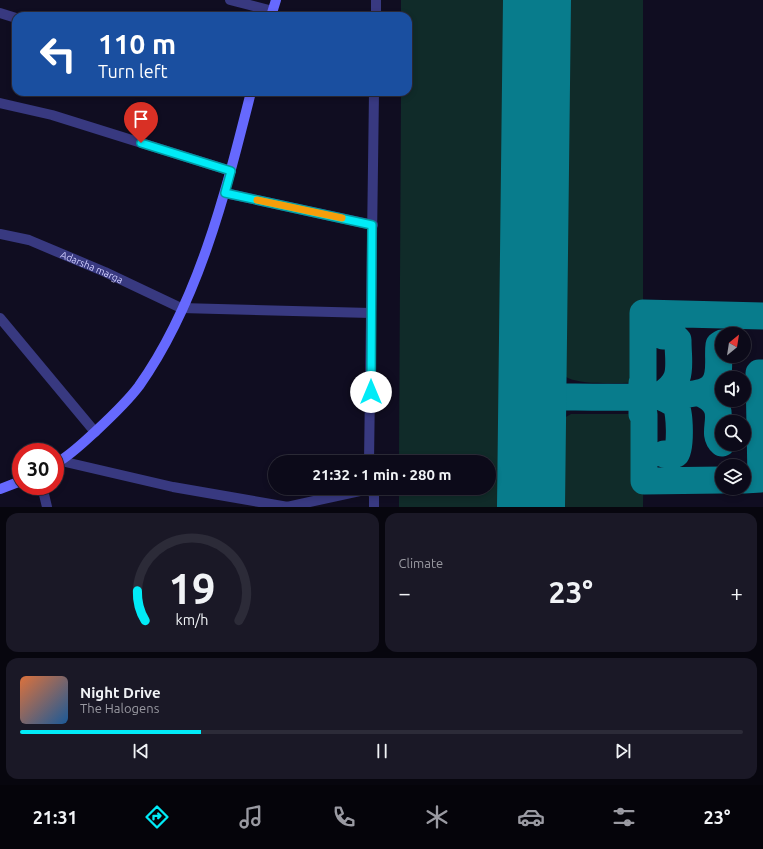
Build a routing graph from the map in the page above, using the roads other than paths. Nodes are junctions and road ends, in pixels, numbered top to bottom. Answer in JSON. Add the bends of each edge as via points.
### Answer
{"nodes":[{"id":1,"x":230,"y":0,"type":"edge"},
{"id":2,"x":276,"y":0,"type":"edge"},
{"id":3,"x":376,"y":0,"type":"edge"},
{"id":4,"x":266,"y":12,"type":"edge"},
{"id":5,"x":273,"y":12,"type":"edge"},
{"id":6,"x":376,"y":12,"type":"edge"},
{"id":7,"x":0,"y":13,"type":"edge"},
{"id":8,"x":12,"y":17,"type":"edge"},
{"id":9,"x":250,"y":96,"type":"edge"},
{"id":10,"x":374,"y":96,"type":"edge"},
{"id":11,"x":0,"y":102,"type":"edge"},
{"id":12,"x":231,"y":171,"type":"junction"},
{"id":13,"x":225,"y":193,"type":"junction"},
{"id":14,"x":372,"y":225,"type":"junction"},
{"id":15,"x":0,"y":234,"type":"edge"},
{"id":16,"x":181,"y":308,"type":"junction"},
{"id":17,"x":371,"y":313,"type":"junction"},
{"id":18,"x":0,"y":318,"type":"edge"},
{"id":19,"x":95,"y":432,"type":"junction"},
{"id":20,"x":369,"y":455,"type":"edge"},
{"id":21,"x":64,"y":458,"type":"edge"},
{"id":22,"x":64,"y":464,"type":"edge"},
{"id":23,"x":12,"y":485,"type":"edge"},
{"id":24,"x":0,"y":489,"type":"edge"},
{"id":25,"x":44,"y":495,"type":"edge"},
{"id":26,"x":339,"y":495,"type":"edge"},
{"id":27,"x":374,"y":495,"type":"edge"},
{"id":28,"x":47,"y":507,"type":"edge"},
{"id":29,"x":288,"y":507,"type":"edge"},
{"id":30,"x":374,"y":507,"type":"edge"}],
"edges":[{"from":1,"to":4,"type":"street"},
{"from":2,"to":5,"type":"street"},
{"from":3,"to":6,"type":"street"},
{"from":7,"to":8,"type":"street"},
{"from":9,"to":12,"type":"street"},
{"from":10,"to":14,"type":"street"},
{"from":11,"to":12,"type":"street","via":[[52,115]]},
{"from":12,"to":13,"type":"street"},
{"from":13,"to":14,"type":"street"},
{"from":13,"to":16,"type":"street","via":[[206,252]]},
{"from":14,"to":17,"type":"street"},
{"from":15,"to":16,"type":"street","name":"Adarsha marga","via":[[29,240]]},
{"from":16,"to":17,"type":"street"},
{"from":16,"to":19,"type":"street","via":[[158,357],[138,387]]},
{"from":17,"to":20,"type":"street"},
{"from":18,"to":19,"type":"street"},
{"from":19,"to":21,"type":"street"},
{"from":22,"to":29,"type":"street"},
{"from":23,"to":24,"type":"street"},
{"from":25,"to":28,"type":"street"},
{"from":26,"to":29,"type":"street"},
{"from":27,"to":30,"type":"street"}]}
